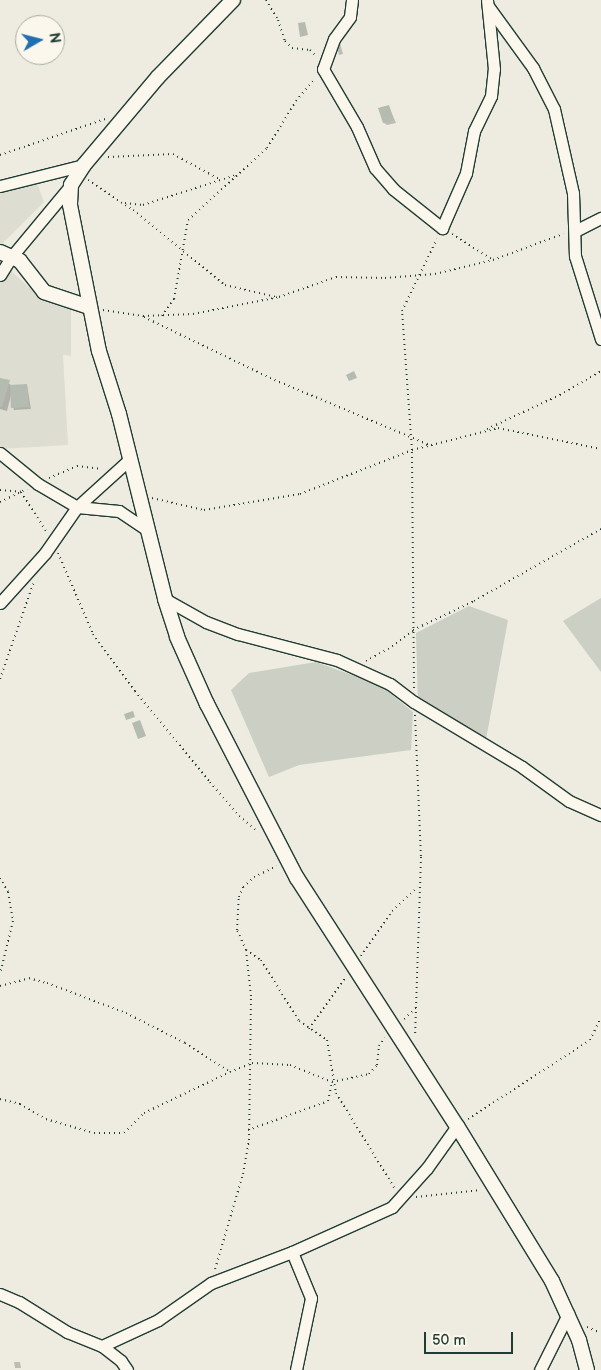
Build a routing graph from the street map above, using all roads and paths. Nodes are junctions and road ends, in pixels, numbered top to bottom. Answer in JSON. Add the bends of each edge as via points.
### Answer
{"nodes":[{"id":1,"x":233,"y":0,"type":"edge"},
{"id":2,"x":266,"y":0,"type":"edge"},
{"id":3,"x":352,"y":0,"type":"edge"},
{"id":4,"x":487,"y":3,"type":"edge"},
{"id":5,"x":323,"y":69,"type":"junction"},
{"id":6,"x":106,"y":119,"type":"dead end"},
{"id":7,"x":0,"y":155,"type":"edge"},
{"id":8,"x":84,"y":165,"type":"junction"},
{"id":9,"x":236,"y":174,"type":"junction"},
{"id":10,"x":219,"y":179,"type":"junction"},
{"id":11,"x":0,"y":186,"type":"edge"},
{"id":12,"x":71,"y":186,"type":"junction"},
{"id":13,"x":123,"y":203,"type":"junction"},
{"id":14,"x":601,"y":218,"type":"edge"},
{"id":15,"x":601,"y":226,"type":"edge"},
{"id":16,"x":442,"y":228,"type":"junction"},
{"id":17,"x":575,"y":231,"type":"junction"},
{"id":18,"x":182,"y":251,"type":"junction"},
{"id":19,"x":6,"y":254,"type":"edge"},
{"id":20,"x":493,"y":260,"type":"junction"},
{"id":21,"x":0,"y":276,"type":"edge"},
{"id":22,"x":417,"y":277,"type":"junction"},
{"id":23,"x":279,"y":297,"type":"junction"},
{"id":24,"x":89,"y":307,"type":"junction"},
{"id":25,"x":143,"y":316,"type":"junction"},
{"id":26,"x":162,"y":316,"type":"junction"},
{"id":27,"x":601,"y":339,"type":"edge"},
{"id":28,"x":601,"y":371,"type":"edge"},
{"id":29,"x":482,"y":431,"type":"junction"},
{"id":30,"x":411,"y":440,"type":"junction"},
{"id":31,"x":431,"y":446,"type":"junction"},
{"id":32,"x":601,"y":448,"type":"edge"},
{"id":33,"x":412,"y":450,"type":"junction"},
{"id":34,"x":0,"y":453,"type":"edge"},
{"id":35,"x":130,"y":459,"type":"junction"},
{"id":36,"x":115,"y":471,"type":"junction"},
{"id":37,"x":38,"y":484,"type":"junction"},
{"id":38,"x":0,"y":490,"type":"edge"},
{"id":39,"x":21,"y":492,"type":"junction"},
{"id":40,"x":140,"y":496,"type":"junction"},
{"id":41,"x":0,"y":502,"type":"edge"},
{"id":42,"x":77,"y":508,"type":"junction"},
{"id":43,"x":601,"y":529,"type":"edge"},
{"id":44,"x":147,"y":530,"type":"junction"},
{"id":45,"x":53,"y":542,"type":"junction"},
{"id":46,"x":34,"y":581,"type":"dead end"},
{"id":47,"x":165,"y":599,"type":"junction"},
{"id":48,"x":0,"y":603,"type":"edge"},
{"id":49,"x":414,"y":630,"type":"junction"},
{"id":50,"x":353,"y":667,"type":"junction"},
{"id":51,"x":0,"y":679,"type":"edge"},
{"id":52,"x":414,"y":702,"type":"junction"},
{"id":53,"x":601,"y":815,"type":"edge"},
{"id":54,"x":260,"y":833,"type":"dead end"},
{"id":55,"x":287,"y":861,"type":"junction"},
{"id":56,"x":0,"y":878,"type":"edge"},
{"id":57,"x":246,"y":950,"type":"junction"},
{"id":58,"x":0,"y":974,"type":"edge"},
{"id":59,"x":0,"y":986,"type":"edge"},
{"id":60,"x":417,"y":1007,"type":"junction"},
{"id":61,"x":601,"y":1017,"type":"edge"},
{"id":62,"x":392,"y":1030,"type":"junction"},
{"id":63,"x":413,"y":1058,"type":"junction"},
{"id":64,"x":252,"y":1063,"type":"junction"},
{"id":65,"x":230,"y":1072,"type":"junction"},
{"id":66,"x":332,"y":1082,"type":"junction"},
{"id":67,"x":0,"y":1099,"type":"edge"},
{"id":68,"x":457,"y":1126,"type":"junction"},
{"id":69,"x":248,"y":1130,"type":"junction"},
{"id":70,"x":495,"y":1188,"type":"junction"},
{"id":71,"x":403,"y":1197,"type":"junction"},
{"id":72,"x":292,"y":1252,"type":"junction"},
{"id":73,"x":211,"y":1284,"type":"junction"},
{"id":74,"x":0,"y":1294,"type":"edge"},
{"id":75,"x":568,"y":1314,"type":"junction"},
{"id":76,"x":102,"y":1346,"type":"junction"},
{"id":77,"x":588,"y":1368,"type":"edge"},
{"id":78,"x":127,"y":1370,"type":"edge"},
{"id":79,"x":296,"y":1370,"type":"edge"},
{"id":80,"x":540,"y":1370,"type":"edge"}],
"edges":[{"from":1,"to":8,"type":"street","via":[[158,77]]},
{"from":2,"to":5,"type":"path","via":[[278,20],[284,41],[292,48],[310,50]]},
{"from":3,"to":5,"type":"street","via":[[350,17],[334,39]]},
{"from":4,"to":16,"type":"street","via":[[494,69],[491,96],[474,131],[466,173]]},
{"from":4,"to":17,"type":"street","via":[[533,68],[554,109],[567,157]]},
{"from":5,"to":9,"type":"path","via":[[296,101],[267,148]]},
{"from":5,"to":16,"type":"street","via":[[357,127],[375,168],[393,189]]},
{"from":6,"to":7,"type":"path"},
{"from":8,"to":10,"type":"path","via":[[173,154]]},
{"from":8,"to":11,"type":"street"},
{"from":8,"to":12,"type":"street"},
{"from":8,"to":13,"type":"path"},
{"from":9,"to":10,"type":"path"},
{"from":9,"to":18,"type":"path","via":[[188,220]]},
{"from":10,"to":13,"type":"path","via":[[143,205]]},
{"from":12,"to":19,"type":"street"},
{"from":12,"to":24,"type":"street","via":[[70,205],[85,270]]},
{"from":13,"to":18,"type":"path"},
{"from":14,"to":17,"type":"street"},
{"from":15,"to":17,"type":"street"},
{"from":16,"to":20,"type":"path"},
{"from":16,"to":22,"type":"path"},
{"from":17,"to":20,"type":"path"},
{"from":17,"to":27,"type":"street","via":[[574,256]]},
{"from":18,"to":23,"type":"path","via":[[225,285]]},
{"from":18,"to":26,"type":"path","via":[[174,299]]},
{"from":19,"to":21,"type":"street"},
{"from":19,"to":24,"type":"street","via":[[29,269],[44,292]]},
{"from":20,"to":22,"type":"path"},
{"from":22,"to":23,"type":"path","via":[[336,277]]},
{"from":22,"to":30,"type":"path","via":[[402,311]]},
{"from":23,"to":26,"type":"path","via":[[193,314]]},
{"from":24,"to":25,"type":"path"},
{"from":24,"to":35,"type":"street"},
{"from":25,"to":26,"type":"path"},
{"from":25,"to":30,"type":"path","via":[[270,378]]},
{"from":28,"to":29,"type":"path","via":[[560,395]]},
{"from":29,"to":31,"type":"path"},
{"from":29,"to":32,"type":"path","via":[[498,428]]},
{"from":30,"to":31,"type":"path"},
{"from":30,"to":33,"type":"path"},
{"from":31,"to":33,"type":"path"},
{"from":33,"to":40,"type":"path","via":[[300,494],[204,510]]},
{"from":33,"to":49,"type":"path"},
{"from":34,"to":37,"type":"street"},
{"from":35,"to":36,"type":"street"},
{"from":35,"to":40,"type":"street"},
{"from":36,"to":37,"type":"path","via":[[77,466]]},
{"from":36,"to":42,"type":"street"},
{"from":37,"to":39,"type":"path"},
{"from":37,"to":42,"type":"street"},
{"from":38,"to":39,"type":"path"},
{"from":39,"to":41,"type":"path"},
{"from":39,"to":45,"type":"path"},
{"from":40,"to":44,"type":"street"},
{"from":42,"to":44,"type":"street","via":[[120,512]]},
{"from":42,"to":45,"type":"street"},
{"from":43,"to":49,"type":"path","via":[[474,602]]},
{"from":44,"to":47,"type":"street"},
{"from":45,"to":48,"type":"street"},
{"from":45,"to":54,"type":"path","via":[[93,634],[210,782],[239,816]]},
{"from":46,"to":51,"type":"path"},
{"from":47,"to":50,"type":"street","via":[[206,622],[238,634]]},
{"from":47,"to":55,"type":"street","via":[[177,637],[207,704]]},
{"from":49,"to":50,"type":"path","via":[[388,649]]},
{"from":49,"to":52,"type":"path"},
{"from":50,"to":52,"type":"street","via":[[390,684]]},
{"from":52,"to":53,"type":"street","via":[[522,767],[568,801]]},
{"from":52,"to":60,"type":"path","via":[[421,857]]},
{"from":55,"to":57,"type":"path","via":[[243,887],[236,917],[237,930]]},
{"from":55,"to":62,"type":"street"},
{"from":56,"to":58,"type":"path","via":[[8,892],[13,921]]},
{"from":57,"to":64,"type":"path"},
{"from":57,"to":66,"type":"path","via":[[261,960],[299,1021],[327,1040]]},
{"from":59,"to":65,"type":"path","via":[[29,978],[126,1013],[185,1043]]},
{"from":60,"to":62,"type":"path"},
{"from":60,"to":63,"type":"path"},
{"from":61,"to":68,"type":"path","via":[[590,1040]]},
{"from":62,"to":63,"type":"street"},
{"from":62,"to":66,"type":"path","via":[[379,1046],[377,1065],[369,1074]]},
{"from":63,"to":68,"type":"street"},
{"from":64,"to":65,"type":"path"},
{"from":64,"to":66,"type":"path","via":[[290,1065]]},
{"from":64,"to":69,"type":"path"},
{"from":65,"to":67,"type":"path","via":[[144,1113],[124,1133],[94,1133],[46,1119],[20,1104]]},
{"from":66,"to":69,"type":"path","via":[[328,1101]]},
{"from":66,"to":71,"type":"path","via":[[391,1185]]},
{"from":68,"to":70,"type":"street"},
{"from":68,"to":71,"type":"street"},
{"from":69,"to":73,"type":"path","via":[[244,1174]]},
{"from":70,"to":71,"type":"path","via":[[440,1197]]},
{"from":70,"to":75,"type":"street"},
{"from":71,"to":72,"type":"street","via":[[384,1212],[344,1226]]},
{"from":72,"to":73,"type":"street"},
{"from":72,"to":79,"type":"street","via":[[312,1298]]},
{"from":73,"to":76,"type":"street","via":[[158,1320]]},
{"from":74,"to":76,"type":"street","via":[[20,1302],[67,1332]]},
{"from":75,"to":77,"type":"street"},
{"from":75,"to":80,"type":"street"},
{"from":76,"to":78,"type":"street"}]}
